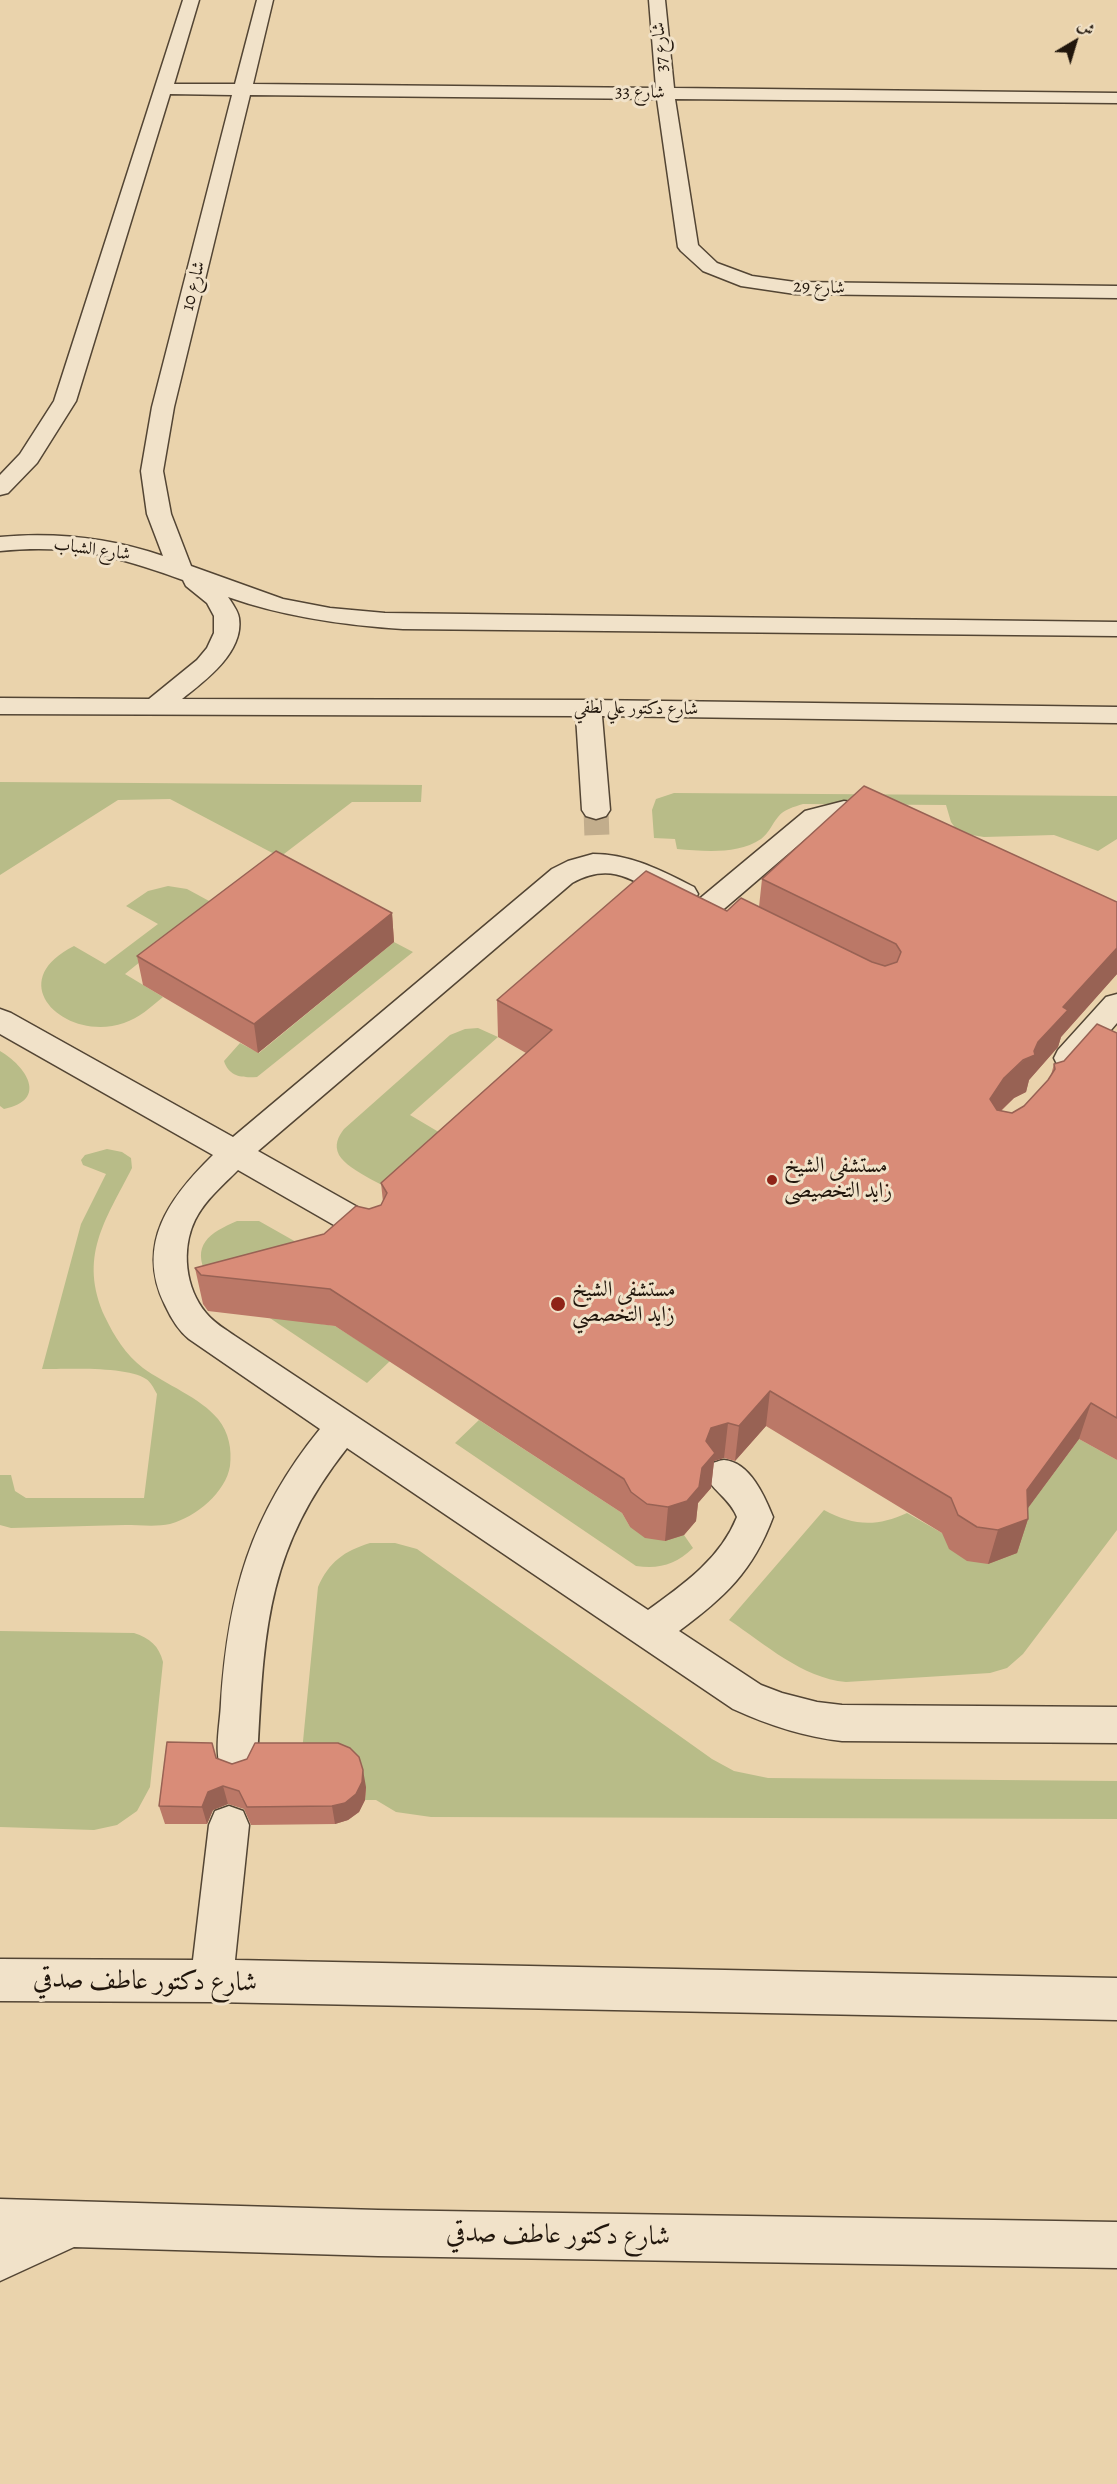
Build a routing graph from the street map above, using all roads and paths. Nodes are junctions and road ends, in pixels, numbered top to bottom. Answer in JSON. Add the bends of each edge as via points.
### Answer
{"nodes":[{"id":1,"x":191,"y":0,"type":"edge"},
{"id":2,"x":265,"y":0,"type":"edge"},
{"id":3,"x":657,"y":0,"type":"edge"},
{"id":4,"x":164,"y":89,"type":"junction"},
{"id":5,"x":243,"y":90,"type":"junction"},
{"id":6,"x":665,"y":93,"type":"junction"},
{"id":7,"x":1117,"y":98,"type":"edge"},
{"id":8,"x":1117,"y":292,"type":"edge"},
{"id":9,"x":0,"y":488,"type":"edge"},
{"id":10,"x":0,"y":544,"type":"edge"},
{"id":11,"x":181,"y":572,"type":"junction"},
{"id":12,"x":1117,"y":629,"type":"edge"},
{"id":13,"x":0,"y":706,"type":"edge"},
{"id":14,"x":154,"y":708,"type":"junction"},
{"id":15,"x":588,"y":708,"type":"junction"},
{"id":16,"x":1117,"y":715,"type":"edge"},
{"id":17,"x":596,"y":810,"type":"tunnel mouth"},
{"id":18,"x":900,"y":821,"type":"edge"},
{"id":19,"x":708,"y":907,"type":"junction"},
{"id":20,"x":740,"y":922,"type":"edge"},
{"id":21,"x":1117,"y":1004,"type":"edge"},
{"id":22,"x":0,"y":1020,"type":"edge"},
{"id":23,"x":1050,"y":1081,"type":"edge"},
{"id":24,"x":235,"y":1153,"type":"junction"},
{"id":25,"x":372,"y":1231,"type":"edge"},
{"id":26,"x":343,"y":1426,"type":"junction"},
{"id":27,"x":723,"y":1475,"type":"edge"},
{"id":28,"x":649,"y":1631,"type":"junction"},
{"id":29,"x":1117,"y":1725,"type":"edge"},
{"id":30,"x":237,"y":1762,"type":"edge"},
{"id":31,"x":230,"y":1825,"type":"dead end"},
{"id":32,"x":0,"y":1980,"type":"edge"},
{"id":33,"x":212,"y":1982,"type":"junction"},
{"id":34,"x":1117,"y":1999,"type":"edge"},
{"id":35,"x":0,"y":2222,"type":"edge"},
{"id":36,"x":72,"y":2224,"type":"junction"},
{"id":37,"x":1117,"y":2245,"type":"edge"},
{"id":38,"x":0,"y":2258,"type":"edge"}],
"edges":[{"from":1,"to":4,"type":"street"},
{"from":2,"to":5,"type":"street","name":"شارع 10"},
{"from":3,"to":6,"type":"street","name":"شارع 37"},
{"from":4,"to":5,"type":"street","name":"شارع 33"},
{"from":4,"to":9,"type":"street","via":[[65,401],[28,458]]},
{"from":5,"to":6,"type":"street","name":"شارع 33"},
{"from":5,"to":11,"type":"street","name":"شارع 10","via":[[163,407],[152,471],[159,514]]},
{"from":6,"to":7,"type":"street","name":"شارع 33"},
{"from":6,"to":8,"type":"street","name":"شارع 29","via":[[688,247],[710,267],[748,282],[795,288]]},
{"from":10,"to":11,"type":"street","name":"شارع الشباب","via":[[73,544],[131,554]]},
{"from":11,"to":12,"type":"street","via":[[260,600],[320,614],[403,622]]},
{"from":11,"to":14,"type":"street","via":[[213,591],[228,617],[223,647],[199,675]]},
{"from":13,"to":14,"type":"street"},
{"from":14,"to":15,"type":"street","name":"شارع دكتور علي لطفي"},
{"from":15,"to":16,"type":"street","name":"شارع دكتور علي لطفي"},
{"from":15,"to":17,"type":"street"},
{"from":18,"to":19,"type":"street","via":[[859,810],[815,817]]},
{"from":19,"to":20,"type":"street"},
{"from":19,"to":24,"type":"street","via":[[598,850],[562,876]]},
{"from":21,"to":23,"type":"street"},
{"from":22,"to":24,"type":"street"},
{"from":24,"to":25,"type":"street"},
{"from":24,"to":26,"type":"street","via":[[188,1204],[173,1234],[169,1264],[176,1296],[195,1324]]},
{"from":26,"to":28,"type":"street"},
{"from":26,"to":30,"type":"street","via":[[315,1460],[291,1501],[256,1585]]},
{"from":27,"to":28,"type":"street","via":[[740,1488],[755,1517],[743,1549],[711,1585]]},
{"from":28,"to":29,"type":"street","via":[[747,1697],[809,1720]]},
{"from":31,"to":33,"type":"street"},
{"from":32,"to":33,"type":"street","name":"شارع دكتور عاطف صدقي"},
{"from":33,"to":34,"type":"street","name":"شارع دكتور عاطف صدقي"},
{"from":35,"to":36,"type":"street","name":"شارع دكتور عاطف صدقي"},
{"from":36,"to":37,"type":"street","name":"شارع دكتور عاطف صدقي"},
{"from":36,"to":38,"type":"street"}]}
